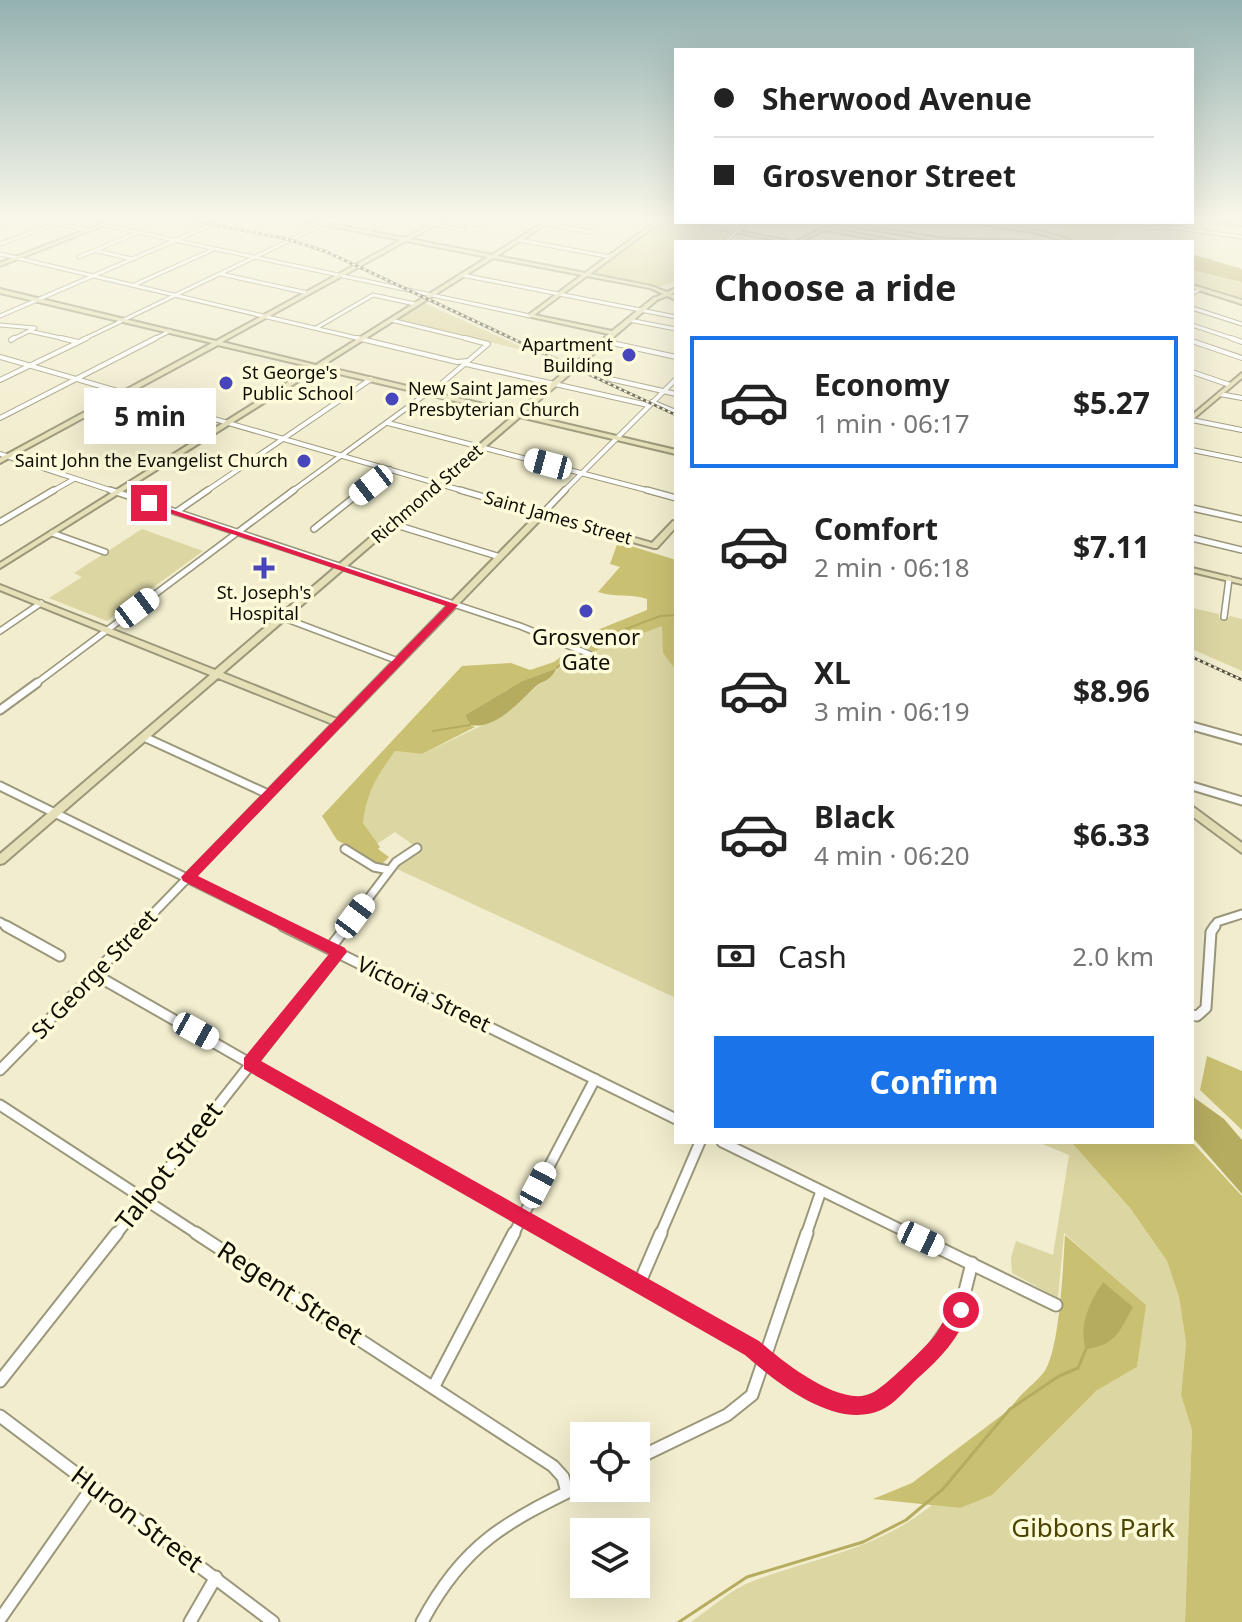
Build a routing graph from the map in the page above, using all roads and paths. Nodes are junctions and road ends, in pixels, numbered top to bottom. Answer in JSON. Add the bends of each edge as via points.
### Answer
{"nodes":[{"id":1,"x":19,"y":295,"type":"edge"},
{"id":2,"x":51,"y":295,"type":"edge"},
{"id":3,"x":176,"y":295,"type":"joint"},
{"id":4,"x":305,"y":295,"type":"edge"},
{"id":5,"x":430,"y":295,"type":"edge"},
{"id":6,"x":434,"y":295,"type":"edge"},
{"id":7,"x":559,"y":295,"type":"edge"},
{"id":8,"x":564,"y":295,"type":"edge"},
{"id":9,"x":665,"y":295,"type":"edge"},
{"id":10,"x":1218,"y":295,"type":"edge"},
{"id":11,"x":41,"y":299,"type":"junction"},
{"id":12,"x":1242,"y":302,"type":"edge"},
{"id":13,"x":415,"y":304,"type":"junction"},
{"id":14,"x":1194,"y":309,"type":"edge"},
{"id":15,"x":641,"y":310,"type":"junction"},
{"id":16,"x":0,"y":316,"type":"edge"},
{"id":17,"x":265,"y":316,"type":"junction"},
{"id":18,"x":530,"y":316,"type":"junction"},
{"id":19,"x":674,"y":317,"type":"edge"},
{"id":20,"x":125,"y":320,"type":"junction"},
{"id":21,"x":391,"y":320,"type":"junction"},
{"id":22,"x":629,"y":320,"type":"junction"},
{"id":23,"x":1242,"y":324,"type":"edge"},
{"id":24,"x":0,"y":325,"type":"edge"},
{"id":25,"x":1194,"y":326,"type":"edge"},
{"id":26,"x":316,"y":328,"type":"junction"},
{"id":27,"x":674,"y":329,"type":"edge"},
{"id":28,"x":29,"y":331,"type":"junction"},
{"id":29,"x":170,"y":331,"type":"junction"},
{"id":30,"x":613,"y":333,"type":"junction"},
{"id":31,"x":362,"y":339,"type":"junction"},
{"id":32,"x":11,"y":340,"type":"dead end"},
{"id":33,"x":603,"y":341,"type":"junction"},
{"id":34,"x":1242,"y":342,"type":"edge"},
{"id":35,"x":78,"y":343,"type":"junction"},
{"id":36,"x":218,"y":343,"type":"junction"},
{"id":37,"x":1194,"y":343,"type":"edge"},
{"id":38,"x":0,"y":357,"type":"edge"},
{"id":39,"x":674,"y":357,"type":"edge"},
{"id":40,"x":1242,"y":358,"type":"edge"},
{"id":41,"x":464,"y":364,"type":"junction"},
{"id":42,"x":29,"y":366,"type":"junction"},
{"id":43,"x":317,"y":366,"type":"junction"},
{"id":44,"x":1194,"y":373,"type":"edge"},
{"id":45,"x":1242,"y":375,"type":"edge"},
{"id":46,"x":76,"y":379,"type":"junction"},
{"id":47,"x":371,"y":379,"type":"junction"},
{"id":48,"x":610,"y":379,"type":"dead end"},
{"id":49,"x":0,"y":380,"type":"edge"},
{"id":50,"x":674,"y":381,"type":"edge"},
{"id":51,"x":553,"y":385,"type":"junction"},
{"id":52,"x":1230,"y":385,"type":"junction"},
{"id":53,"x":663,"y":391,"type":"junction"},
{"id":54,"x":427,"y":392,"type":"junction"},
{"id":55,"x":125,"y":393,"type":"junction"},
{"id":56,"x":674,"y":394,"type":"edge"},
{"id":57,"x":1220,"y":394,"type":"junction"},
{"id":58,"x":1242,"y":398,"type":"edge"},
{"id":59,"x":650,"y":404,"type":"junction"},
{"id":60,"x":674,"y":411,"type":"edge"},
{"id":61,"x":520,"y":414,"type":"junction"},
{"id":62,"x":1194,"y":417,"type":"edge"},
{"id":63,"x":0,"y":418,"type":"edge"},
{"id":64,"x":1194,"y":419,"type":"edge"},
{"id":65,"x":227,"y":423,"type":"junction"},
{"id":66,"x":387,"y":423,"type":"junction"},
{"id":67,"x":1242,"y":430,"type":"edge"},
{"id":68,"x":617,"y":437,"type":"junction"},
{"id":69,"x":284,"y":439,"type":"junction"},
{"id":70,"x":482,"y":447,"type":"junction"},
{"id":71,"x":1194,"y":450,"type":"edge"},
{"id":72,"x":674,"y":451,"type":"edge"},
{"id":73,"x":0,"y":454,"type":"edge"},
{"id":74,"x":8,"y":456,"type":"junction"},
{"id":75,"x":343,"y":456,"type":"junction"},
{"id":76,"x":1242,"y":460,"type":"edge"},
{"id":77,"x":0,"y":461,"type":"edge"},
{"id":78,"x":390,"y":469,"type":"junction"},
{"id":79,"x":582,"y":473,"type":"junction"},
{"id":80,"x":74,"y":478,"type":"junction"},
{"id":81,"x":440,"y":484,"type":"junction"},
{"id":82,"x":117,"y":492,"type":"junction"},
{"id":83,"x":674,"y":497,"type":"edge"},
{"id":84,"x":1194,"y":508,"type":"edge"},
{"id":85,"x":176,"y":512,"type":"junction"},
{"id":86,"x":542,"y":514,"type":"junction"},
{"id":87,"x":1242,"y":519,"type":"edge"},
{"id":88,"x":0,"y":522,"type":"edge"},
{"id":89,"x":393,"y":524,"type":"junction"},
{"id":90,"x":674,"y":525,"type":"edge"},
{"id":91,"x":314,"y":529,"type":"dead end"},
{"id":92,"x":52,"y":533,"type":"junction"},
{"id":93,"x":238,"y":533,"type":"junction"},
{"id":94,"x":1194,"y":538,"type":"edge"},
{"id":95,"x":1242,"y":550,"type":"edge"},
{"id":96,"x":105,"y":552,"type":"dead end"},
{"id":97,"x":500,"y":557,"type":"junction"},
{"id":98,"x":0,"y":566,"type":"edge"},
{"id":99,"x":342,"y":567,"type":"junction"},
{"id":100,"x":1194,"y":572,"type":"edge"},
{"id":101,"x":1229,"y":581,"type":"junction"},
{"id":102,"x":1242,"y":584,"type":"edge"},
{"id":103,"x":0,"y":587,"type":"edge"},
{"id":104,"x":41,"y":603,"type":"junction"},
{"id":105,"x":453,"y":605,"type":"junction"},
{"id":106,"x":1224,"y":617,"type":"dead end"},
{"id":107,"x":284,"y":618,"type":"junction"},
{"id":108,"x":108,"y":630,"type":"junction"},
{"id":109,"x":0,"y":631,"type":"edge"},
{"id":110,"x":589,"y":654,"type":"dead end"},
{"id":111,"x":398,"y":661,"type":"junction"},
{"id":112,"x":218,"y":674,"type":"junction"},
{"id":113,"x":0,"y":710,"type":"edge"},
{"id":114,"x":338,"y":723,"type":"junction"},
{"id":115,"x":1194,"y":727,"type":"edge"},
{"id":116,"x":144,"y":737,"type":"junction"},
{"id":117,"x":1242,"y":740,"type":"edge"},
{"id":118,"x":0,"y":786,"type":"edge"},
{"id":119,"x":1194,"y":787,"type":"edge"},
{"id":120,"x":268,"y":794,"type":"junction"},
{"id":121,"x":1242,"y":801,"type":"edge"},
{"id":122,"x":1194,"y":812,"type":"edge"},
{"id":123,"x":55,"y":813,"type":"junction"},
{"id":124,"x":417,"y":848,"type":"dead end"},
{"id":125,"x":345,"y":849,"type":"dead end"},
{"id":126,"x":1242,"y":849,"type":"edge"},
{"id":127,"x":0,"y":860,"type":"edge"},
{"id":128,"x":389,"y":870,"type":"junction"},
{"id":129,"x":188,"y":877,"type":"junction"},
{"id":130,"x":1242,"y":914,"type":"edge"},
{"id":131,"x":0,"y":922,"type":"edge"},
{"id":132,"x":335,"y":950,"type":"junction"},
{"id":133,"x":60,"y":956,"type":"dead end"},
{"id":134,"x":94,"y":974,"type":"junction"},
{"id":135,"x":1194,"y":1015,"type":"edge"},
{"id":136,"x":250,"y":1063,"type":"junction"},
{"id":137,"x":0,"y":1070,"type":"edge"},
{"id":138,"x":595,"y":1079,"type":"junction"},
{"id":139,"x":0,"y":1105,"type":"edge"},
{"id":140,"x":674,"y":1118,"type":"edge"},
{"id":141,"x":699,"y":1144,"type":"edge"},
{"id":142,"x":726,"y":1144,"type":"edge"},
{"id":143,"x":821,"y":1191,"type":"junction"},
{"id":144,"x":143,"y":1198,"type":"junction"},
{"id":145,"x":522,"y":1217,"type":"junction"},
{"id":146,"x":972,"y":1263,"type":"junction"},
{"id":147,"x":639,"y":1284,"type":"junction"},
{"id":148,"x":1056,"y":1305,"type":"dead end"},
{"id":149,"x":766,"y":1360,"type":"junction"},
{"id":150,"x":0,"y":1381,"type":"edge"},
{"id":151,"x":434,"y":1386,"type":"junction"},
{"id":152,"x":0,"y":1416,"type":"edge"},
{"id":153,"x":650,"y":1452,"type":"edge"},
{"id":154,"x":93,"y":1486,"type":"junction"},
{"id":155,"x":570,"y":1491,"type":"edge"},
{"id":156,"x":567,"y":1492,"type":"junction"},
{"id":157,"x":216,"y":1577,"type":"junction"},
{"id":158,"x":0,"y":1619,"type":"edge"},
{"id":159,"x":190,"y":1622,"type":"edge"},
{"id":160,"x":273,"y":1622,"type":"edge"},
{"id":161,"x":422,"y":1622,"type":"edge"}],
"edges":[{"from":1,"to":11,"type":"street"},
{"from":2,"to":11,"type":"street"},
{"from":3,"to":17,"type":"street"},
{"from":3,"to":20,"type":"street"},
{"from":4,"to":17,"type":"street"},
{"from":5,"to":13,"type":"street"},
{"from":6,"to":18,"type":"street"},
{"from":7,"to":18,"type":"street"},
{"from":8,"to":15,"type":"street"},
{"from":9,"to":15,"type":"street","name":"Richmond Street"},
{"from":10,"to":12,"type":"street"},
{"from":11,"to":16,"type":"street"},
{"from":11,"to":20,"type":"street"},
{"from":13,"to":21,"type":"street"},
{"from":13,"to":26,"type":"street","via":[[373,295]]},
{"from":14,"to":23,"type":"street"},
{"from":15,"to":19,"type":"street"},
{"from":15,"to":22,"type":"street","name":"Richmond Street"},
{"from":17,"to":26,"type":"street"},
{"from":17,"to":36,"type":"street"},
{"from":18,"to":30,"type":"street"},
{"from":20,"to":29,"type":"street"},
{"from":20,"to":35,"type":"street"},
{"from":21,"to":31,"type":"street"},
{"from":21,"to":41,"type":"street","via":[[488,344]]},
{"from":22,"to":27,"type":"street"},
{"from":22,"to":30,"type":"street","name":"Richmond Street"},
{"from":24,"to":28,"type":"street","via":[[35,328]]},
{"from":25,"to":34,"type":"street"},
{"from":26,"to":31,"type":"street"},
{"from":28,"to":32,"type":"street"},
{"from":28,"to":35,"type":"street"},
{"from":29,"to":36,"type":"street"},
{"from":29,"to":46,"type":"street"},
{"from":30,"to":33,"type":"street","name":"Richmond Street"},
{"from":31,"to":41,"type":"street"},
{"from":31,"to":43,"type":"street"},
{"from":33,"to":39,"type":"street"},
{"from":33,"to":51,"type":"street","name":"Richmond Street"},
{"from":35,"to":42,"type":"street"},
{"from":36,"to":43,"type":"street"},
{"from":36,"to":55,"type":"street"},
{"from":37,"to":40,"type":"street"},
{"from":38,"to":42,"type":"street","name":"Saint James Street"},
{"from":41,"to":51,"type":"street"},
{"from":41,"to":54,"type":"street"},
{"from":42,"to":46,"type":"street","name":"Saint James Street"},
{"from":42,"to":49,"type":"street"},
{"from":43,"to":47,"type":"street"},
{"from":43,"to":65,"type":"street"},
{"from":44,"to":52,"type":"street"},
{"from":45,"to":52,"type":"street"},
{"from":46,"to":55,"type":"street","name":"Saint James Street"},
{"from":46,"to":63,"type":"street"},
{"from":47,"to":54,"type":"street"},
{"from":47,"to":69,"type":"street"},
{"from":48,"to":53,"type":"street"},
{"from":50,"to":53,"type":"street"},
{"from":51,"to":59,"type":"street"},
{"from":51,"to":61,"type":"street","name":"Richmond Street"},
{"from":52,"to":57,"type":"street"},
{"from":53,"to":56,"type":"street"},
{"from":53,"to":59,"type":"street"},
{"from":54,"to":61,"type":"street"},
{"from":54,"to":66,"type":"street"},
{"from":55,"to":65,"type":"street","name":"Saint James Street"},
{"from":55,"to":74,"type":"street"},
{"from":57,"to":58,"type":"street"},
{"from":57,"to":62,"type":"street"},
{"from":59,"to":60,"type":"street"},
{"from":59,"to":68,"type":"street"},
{"from":61,"to":68,"type":"street"},
{"from":61,"to":70,"type":"street","name":"Richmond Street"},
{"from":64,"to":67,"type":"street"},
{"from":65,"to":69,"type":"street","name":"Saint James Street"},
{"from":65,"to":82,"type":"street"},
{"from":66,"to":70,"type":"street"},
{"from":66,"to":75,"type":"street"},
{"from":68,"to":72,"type":"street"},
{"from":68,"to":79,"type":"street"},
{"from":69,"to":75,"type":"street","name":"Saint James Street"},
{"from":69,"to":85,"type":"street"},
{"from":70,"to":79,"type":"street"},
{"from":70,"to":81,"type":"street","name":"Richmond Street"},
{"from":71,"to":76,"type":"street"},
{"from":73,"to":74,"type":"street"},
{"from":74,"to":77,"type":"street"},
{"from":74,"to":80,"type":"street"},
{"from":75,"to":78,"type":"street","name":"Saint James Street"},
{"from":75,"to":93,"type":"street"},
{"from":78,"to":81,"type":"street","name":"Saint James Street"},
{"from":78,"to":91,"type":"street"},
{"from":79,"to":83,"type":"street"},
{"from":79,"to":86,"type":"street"},
{"from":80,"to":82,"type":"street"},
{"from":80,"to":88,"type":"street"},
{"from":81,"to":86,"type":"street","name":"Saint James Street"},
{"from":81,"to":89,"type":"street","name":"Richmond Street"},
{"from":82,"to":85,"type":"street"},
{"from":82,"to":92,"type":"street"},
{"from":84,"to":87,"type":"street"},
{"from":85,"to":93,"type":"street"},
{"from":86,"to":90,"type":"street","name":"Saint James Street","via":[[654,546]]},
{"from":86,"to":97,"type":"street"},
{"from":89,"to":97,"type":"street"},
{"from":89,"to":99,"type":"street","name":"Richmond Street"},
{"from":92,"to":96,"type":"street"},
{"from":92,"to":98,"type":"street"},
{"from":93,"to":99,"type":"street"},
{"from":93,"to":108,"type":"street"},
{"from":94,"to":95,"type":"street"},
{"from":97,"to":105,"type":"street"},
{"from":99,"to":105,"type":"street"},
{"from":99,"to":107,"type":"street","name":"Richmond Street"},
{"from":100,"to":101,"type":"street"},
{"from":101,"to":102,"type":"street"},
{"from":101,"to":106,"type":"street"},
{"from":103,"to":104,"type":"street"},
{"from":104,"to":108,"type":"street"},
{"from":104,"to":109,"type":"street"},
{"from":105,"to":110,"type":"street"},
{"from":105,"to":111,"type":"street"},
{"from":107,"to":111,"type":"street"},
{"from":107,"to":112,"type":"street","name":"Richmond Street"},
{"from":108,"to":112,"type":"street"},
{"from":108,"to":113,"type":"street"},
{"from":111,"to":114,"type":"street"},
{"from":112,"to":114,"type":"street"},
{"from":112,"to":116,"type":"street","name":"Richmond Street"},
{"from":114,"to":120,"type":"street","name":"St George Street"},
{"from":115,"to":117,"type":"street"},
{"from":116,"to":120,"type":"street"},
{"from":116,"to":123,"type":"street","name":"Richmond Street"},
{"from":118,"to":123,"type":"street","name":"Victoria Street"},
{"from":119,"to":121,"type":"street"},
{"from":120,"to":129,"type":"street","name":"St George Street"},
{"from":122,"to":126,"type":"street"},
{"from":123,"to":127,"type":"street","name":"Richmond Street"},
{"from":123,"to":129,"type":"street","name":"Victoria Street"},
{"from":124,"to":128,"type":"street","name":"Talbot Street"},
{"from":125,"to":128,"type":"street"},
{"from":128,"to":132,"type":"street","name":"Talbot Street"},
{"from":129,"to":132,"type":"street","name":"Victoria Street"},
{"from":129,"to":134,"type":"street","name":"St George Street"},
{"from":130,"to":135,"type":"street","via":[[1226,916],[1211,932],[1206,1008]]},
{"from":131,"to":133,"type":"street"},
{"from":132,"to":136,"type":"street","name":"Talbot Street"},
{"from":132,"to":138,"type":"street","name":"Victoria Street"},
{"from":134,"to":136,"type":"street"},
{"from":134,"to":137,"type":"street","name":"St George Street"},
{"from":136,"to":144,"type":"street","name":"Talbot Street"},
{"from":136,"to":145,"type":"street"},
{"from":138,"to":140,"type":"street","name":"Victoria Street"},
{"from":138,"to":145,"type":"street"},
{"from":139,"to":144,"type":"street","name":"Regent Street"},
{"from":141,"to":147,"type":"street"},
{"from":142,"to":143,"type":"street"},
{"from":143,"to":146,"type":"street"},
{"from":143,"to":149,"type":"street"},
{"from":144,"to":150,"type":"street","name":"Talbot Street"},
{"from":144,"to":151,"type":"street","name":"Regent Street"},
{"from":145,"to":147,"type":"street"},
{"from":145,"to":151,"type":"street"},
{"from":146,"to":148,"type":"street"},
{"from":146,"to":149,"type":"street","via":[[961,1310],[941,1345],[878,1401],[841,1405]]},
{"from":147,"to":149,"type":"street"},
{"from":149,"to":153,"type":"street","via":[[756,1389],[742,1406]]},
{"from":151,"to":156,"type":"street","name":"Regent Street","via":[[553,1466]]},
{"from":152,"to":154,"type":"street","name":"Huron Street"},
{"from":154,"to":157,"type":"street","name":"Huron Street"},
{"from":154,"to":158,"type":"street"},
{"from":155,"to":156,"type":"street"},
{"from":156,"to":161,"type":"street","via":[[484,1537],[444,1581]]},
{"from":157,"to":159,"type":"street"},
{"from":157,"to":160,"type":"street","name":"Huron Street"}]}
